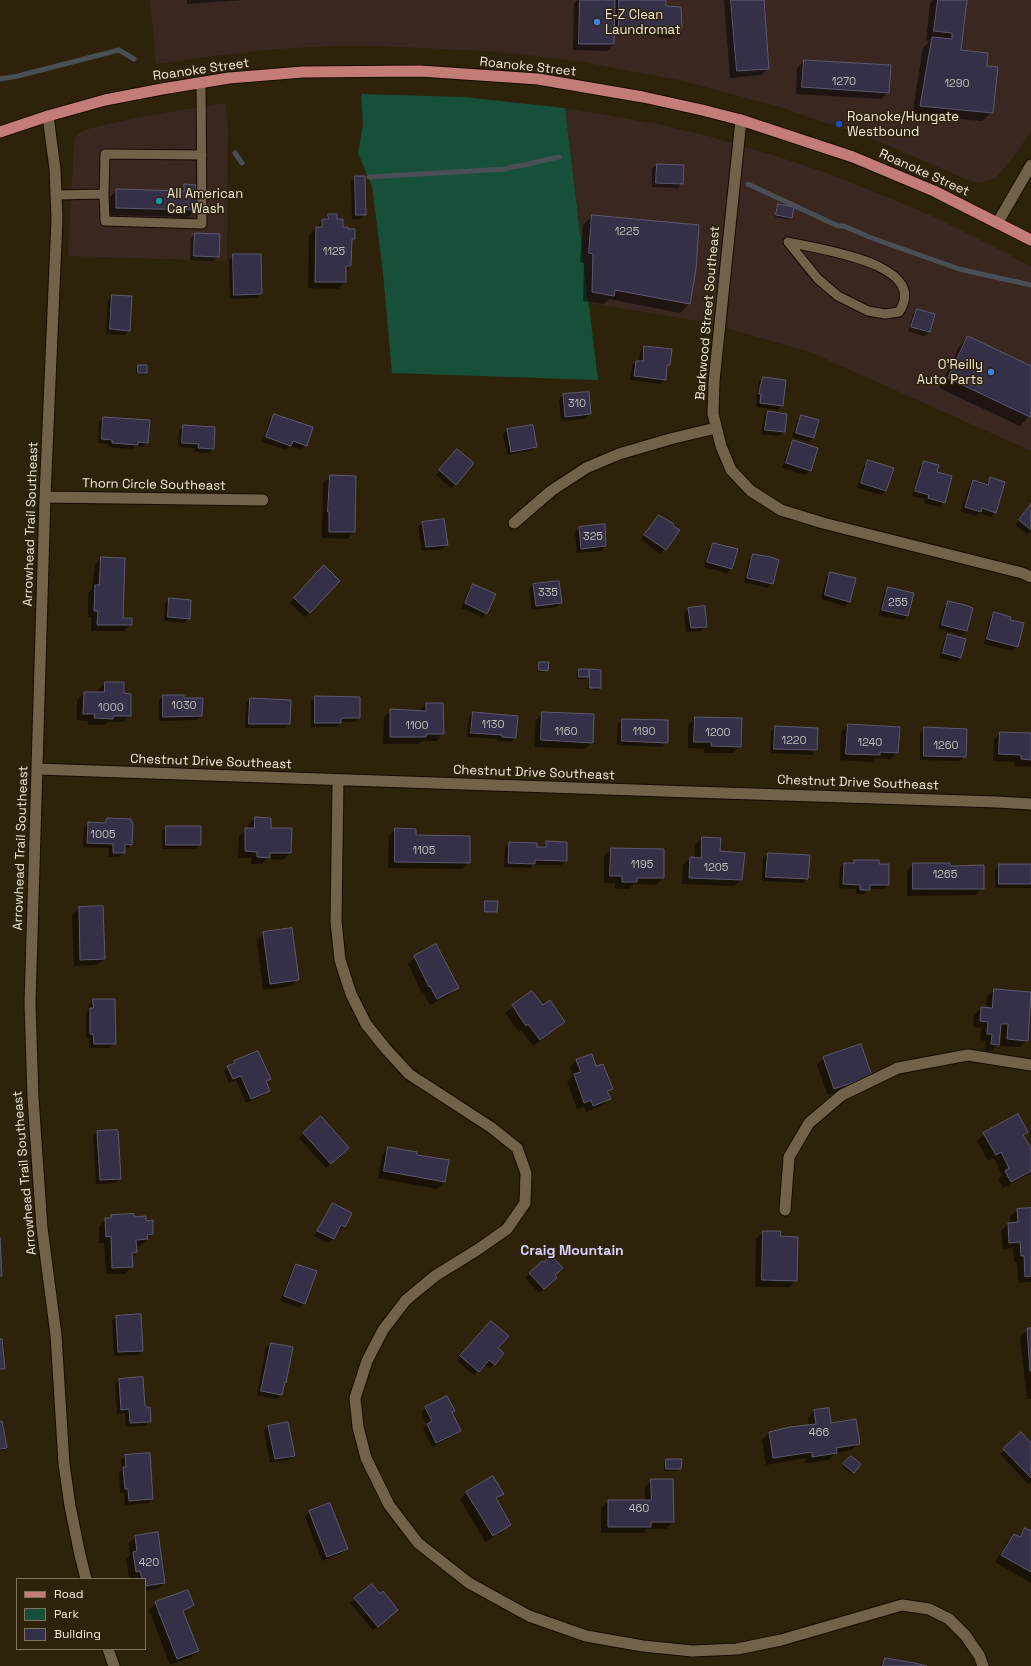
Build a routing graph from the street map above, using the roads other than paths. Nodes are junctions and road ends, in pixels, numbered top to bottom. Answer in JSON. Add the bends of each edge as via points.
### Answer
{"nodes":[{"id":1,"x":201,"y":83,"type":"junction"},
{"id":2,"x":48,"y":116,"type":"junction"},
{"id":3,"x":741,"y":120,"type":"junction"},
{"id":4,"x":0,"y":132,"type":"edge"},
{"id":5,"x":202,"y":155,"type":"junction"},
{"id":6,"x":1031,"y":165,"type":"edge"},
{"id":7,"x":104,"y":194,"type":"junction"},
{"id":8,"x":56,"y":195,"type":"junction"},
{"id":9,"x":998,"y":222,"type":"junction"},
{"id":10,"x":1031,"y":240,"type":"edge"},
{"id":11,"x":788,"y":242,"type":"joint"},
{"id":12,"x":716,"y":428,"type":"junction"},
{"id":13,"x":45,"y":498,"type":"junction"},
{"id":14,"x":263,"y":500,"type":"dead end"},
{"id":15,"x":514,"y":523,"type":"dead end"},
{"id":16,"x":1031,"y":577,"type":"edge"},
{"id":17,"x":37,"y":769,"type":"junction"},
{"id":18,"x":338,"y":782,"type":"junction"},
{"id":19,"x":1031,"y":804,"type":"edge"},
{"id":20,"x":1031,"y":1065,"type":"edge"},
{"id":21,"x":785,"y":1210,"type":"dead end"},
{"id":22,"x":86,"y":1578,"type":"edge"},
{"id":23,"x":108,"y":1650,"type":"edge"},
{"id":24,"x":114,"y":1666,"type":"edge"},
{"id":25,"x":983,"y":1666,"type":"edge"}],
"edges":[{"from":1,"to":2,"type":"main road","name":"Roanoke Street","via":[[105,100]]},
{"from":1,"to":3,"type":"main road","name":"Roanoke Street","via":[[303,72],[428,72],[538,79],[643,97]]},
{"from":1,"to":5,"type":"lane"},
{"from":2,"to":4,"type":"main road","name":"Roanoke Street"},
{"from":2,"to":8,"type":"street","name":"Arrowhead Trail Southeast"},
{"from":3,"to":9,"type":"main road","name":"Roanoke Street","via":[[853,157]]},
{"from":3,"to":12,"type":"street","name":"Barkwood Street Southeast","via":[[714,381],[713,414]]},
{"from":5,"to":7,"type":"lane","via":[[105,154]]},
{"from":5,"to":7,"type":"lane","via":[[202,224],[105,221]]},
{"from":6,"to":9,"type":"street"},
{"from":7,"to":8,"type":"lane"},
{"from":8,"to":13,"type":"street","name":"Arrowhead Trail Southeast"},
{"from":9,"to":10,"type":"main road","name":"Roanoke Street"},
{"from":11,"to":11,"type":"lane","via":[[881,266],[896,276],[904,286],[905,303],[899,312],[885,314],[868,310],[838,296],[818,279]]},
{"from":12,"to":15,"type":"street","via":[[619,454],[586,468],[551,491]]},
{"from":12,"to":16,"type":"street","name":"Barkwood Street Southeast","via":[[730,470],[751,491],[781,510]]},
{"from":13,"to":14,"type":"street","name":"Thorn Circle Southeast"},
{"from":13,"to":17,"type":"street","name":"Arrowhead Trail Southeast"},
{"from":17,"to":18,"type":"street","name":"Chestnut Drive Southeast"},
{"from":17,"to":22,"type":"street","name":"Arrowhead Trail Southeast","via":[[30,1003],[33,1098],[42,1228],[56,1335],[64,1464]]},
{"from":18,"to":19,"type":"street","name":"Chestnut Drive Southeast"},
{"from":18,"to":25,"type":"street","via":[[336,921],[340,960],[351,994],[366,1024],[409,1074],[492,1128],[517,1148],[526,1173],[525,1203],[507,1229],[435,1276],[406,1300],[383,1330],[367,1361],[355,1398],[358,1427],[366,1458],[389,1505],[418,1543],[468,1583],[530,1616],[586,1636],[692,1651],[737,1649],[781,1640],[902,1605],[929,1609],[949,1619],[965,1635],[979,1655]]},
{"from":20,"to":21,"type":"street","via":[[968,1055],[898,1068],[842,1095],[809,1122],[789,1157]]},
{"from":23,"to":24,"type":"street"}]}
